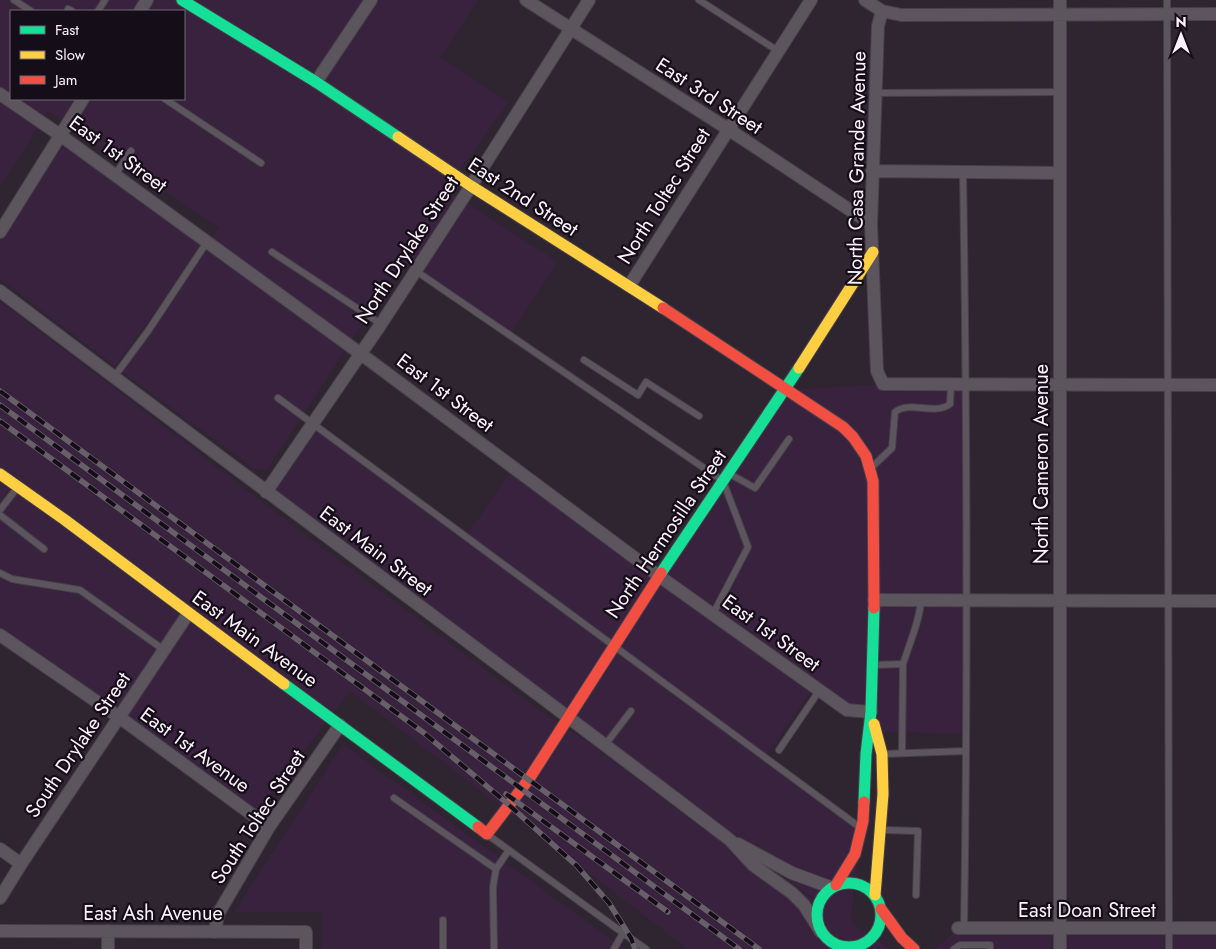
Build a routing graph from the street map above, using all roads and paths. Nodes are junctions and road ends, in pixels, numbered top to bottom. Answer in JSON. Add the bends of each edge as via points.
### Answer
{"nodes":[{"id":1,"x":14,"y":0,"type":"edge"},
{"id":2,"x":182,"y":0,"type":"edge"},
{"id":3,"x":371,"y":0,"type":"edge"},
{"id":4,"x":526,"y":0,"type":"edge"},
{"id":5,"x":589,"y":0,"type":"edge"},
{"id":6,"x":699,"y":0,"type":"edge"},
{"id":7,"x":811,"y":0,"type":"edge"},
{"id":8,"x":865,"y":0,"type":"edge"},
{"id":9,"x":1060,"y":0,"type":"edge"},
{"id":10,"x":1167,"y":0,"type":"edge"},
{"id":11,"x":29,"y":10,"type":"edge"},
{"id":12,"x":882,"y":11,"type":"junction"},
{"id":13,"x":1060,"y":14,"type":"junction"},
{"id":14,"x":1167,"y":14,"type":"junction"},
{"id":15,"x":1216,"y":14,"type":"edge"},
{"id":16,"x":570,"y":28,"type":"junction"},
{"id":17,"x":778,"y":52,"type":"junction"},
{"id":18,"x":316,"y":82,"type":"junction"},
{"id":19,"x":1060,"y":92,"type":"junction"},
{"id":20,"x":875,"y":93,"type":"junction"},
{"id":21,"x":0,"y":94,"type":"edge"},
{"id":22,"x":82,"y":100,"type":"edge"},
{"id":23,"x":167,"y":100,"type":"edge"},
{"id":24,"x":728,"y":130,"type":"junction"},
{"id":25,"x":60,"y":135,"type":"junction"},
{"id":26,"x":131,"y":151,"type":"dead end"},
{"id":27,"x":262,"y":163,"type":"dead end"},
{"id":28,"x":872,"y":171,"type":"junction"},
{"id":29,"x":963,"y":172,"type":"junction"},
{"id":30,"x":1060,"y":173,"type":"junction"},
{"id":31,"x":115,"y":175,"type":"junction"},
{"id":32,"x":471,"y":186,"type":"junction"},
{"id":33,"x":871,"y":224,"type":"junction"},
{"id":34,"x":0,"y":232,"type":"edge"},
{"id":35,"x":207,"y":242,"type":"junction"},
{"id":36,"x":272,"y":252,"type":"dead end"},
{"id":37,"x":873,"y":252,"type":"junction"},
{"id":38,"x":416,"y":271,"type":"junction"},
{"id":39,"x":629,"y":286,"type":"junction"},
{"id":40,"x":0,"y":291,"type":"edge"},
{"id":41,"x":381,"y":324,"type":"junction"},
{"id":42,"x":361,"y":354,"type":"junction"},
{"id":43,"x":584,"y":360,"type":"dead end"},
{"id":44,"x":114,"y":377,"type":"junction"},
{"id":45,"x":951,"y":384,"type":"junction"},
{"id":46,"x":966,"y":384,"type":"junction"},
{"id":47,"x":1060,"y":384,"type":"junction"},
{"id":48,"x":1168,"y":385,"type":"junction"},
{"id":49,"x":1216,"y":386,"type":"edge"},
{"id":50,"x":785,"y":390,"type":"junction"},
{"id":51,"x":278,"y":398,"type":"dead end"},
{"id":52,"x":698,"y":416,"type":"dead end"},
{"id":53,"x":314,"y":423,"type":"junction"},
{"id":54,"x":789,"y":439,"type":"dead end"},
{"id":55,"x":870,"y":469,"type":"junction"},
{"id":56,"x":0,"y":474,"type":"edge"},
{"id":57,"x":726,"y":477,"type":"junction"},
{"id":58,"x":18,"y":487,"type":"junction"},
{"id":59,"x":266,"y":492,"type":"junction"},
{"id":60,"x":0,"y":510,"type":"edge"},
{"id":61,"x":0,"y":515,"type":"edge"},
{"id":62,"x":44,"y":549,"type":"dead end"},
{"id":63,"x":0,"y":573,"type":"edge"},
{"id":64,"x":659,"y":576,"type":"junction"},
{"id":65,"x":874,"y":600,"type":"junction"},
{"id":66,"x":921,"y":600,"type":"junction"},
{"id":67,"x":967,"y":601,"type":"junction"},
{"id":68,"x":1060,"y":601,"type":"junction"},
{"id":69,"x":1168,"y":601,"type":"junction"},
{"id":70,"x":1216,"y":601,"type":"edge"},
{"id":71,"x":188,"y":614,"type":"junction"},
{"id":72,"x":713,"y":614,"type":"junction"},
{"id":73,"x":0,"y":635,"type":"edge"},
{"id":74,"x":614,"y":646,"type":"junction"},
{"id":75,"x":164,"y":650,"type":"junction"},
{"id":76,"x":903,"y":664,"type":"junction"},
{"id":77,"x":872,"y":665,"type":"junction"},
{"id":78,"x":820,"y":691,"type":"junction"},
{"id":79,"x":631,"y":711,"type":"dead end"},
{"id":80,"x":871,"y":712,"type":"junction"},
{"id":81,"x":118,"y":717,"type":"junction"},
{"id":82,"x":568,"y":717,"type":"junction"},
{"id":83,"x":340,"y":725,"type":"junction"},
{"id":84,"x":605,"y":745,"type":"junction"},
{"id":85,"x":779,"y":750,"type":"dead end"},
{"id":86,"x":966,"y":751,"type":"junction"},
{"id":87,"x":902,"y":753,"type":"junction"},
{"id":88,"x":882,"y":754,"type":"junction"},
{"id":89,"x":394,"y":798,"type":"dead end"},
{"id":90,"x":269,"y":827,"type":"junction"},
{"id":91,"x":861,"y":828,"type":"junction"},
{"id":92,"x":880,"y":830,"type":"junction"},
{"id":93,"x":487,"y":834,"type":"junction"},
{"id":94,"x":730,"y":840,"type":"junction"},
{"id":95,"x":0,"y":849,"type":"edge"},
{"id":96,"x":509,"y":850,"type":"junction"},
{"id":97,"x":21,"y":864,"type":"junction"},
{"id":98,"x":496,"y":869,"type":"junction"},
{"id":99,"x":833,"y":886,"type":"junction"},
{"id":100,"x":875,"y":895,"type":"junction"},
{"id":101,"x":916,"y":895,"type":"dead end"},
{"id":102,"x":0,"y":898,"type":"edge"},
{"id":103,"x":881,"y":909,"type":"junction"},
{"id":104,"x":443,"y":920,"type":"dead end"},
{"id":105,"x":1060,"y":928,"type":"junction"},
{"id":106,"x":1169,"y":928,"type":"junction"},
{"id":107,"x":1216,"y":928,"type":"edge"},
{"id":108,"x":961,"y":929,"type":"joint"},
{"id":109,"x":0,"y":931,"type":"edge"},
{"id":110,"x":108,"y":931,"type":"junction"},
{"id":111,"x":215,"y":932,"type":"junction"},
{"id":112,"x":821,"y":932,"type":"junction"},
{"id":113,"x":623,"y":933,"type":"junction"},
{"id":114,"x":857,"y":948,"type":"edge"},
{"id":115,"x":108,"y":949,"type":"edge"},
{"id":116,"x":306,"y":949,"type":"edge"},
{"id":117,"x":443,"y":949,"type":"edge"},
{"id":118,"x":494,"y":949,"type":"edge"},
{"id":119,"x":614,"y":949,"type":"edge"},
{"id":120,"x":646,"y":949,"type":"edge"},
{"id":121,"x":914,"y":949,"type":"edge"},
{"id":122,"x":954,"y":949,"type":"edge"},
{"id":123,"x":990,"y":949,"type":"edge"},
{"id":124,"x":1060,"y":949,"type":"edge"},
{"id":125,"x":1169,"y":949,"type":"edge"}],
"edges":[{"from":1,"to":11,"type":"lane"},
{"from":2,"to":18,"type":"main road","name":"East 2nd Street"},
{"from":3,"to":18,"type":"street"},
{"from":4,"to":16,"type":"street","name":"East 3rd Street"},
{"from":5,"to":16,"type":"street","name":"North Drylake Street"},
{"from":6,"to":17,"type":"lane"},
{"from":7,"to":17,"type":"street","name":"North Toltec Street"},
{"from":8,"to":12,"type":"street"},
{"from":9,"to":13,"type":"street","name":"North Cameron Avenue"},
{"from":10,"to":14,"type":"lane"},
{"from":12,"to":13,"type":"street","via":[[901,15]]},
{"from":12,"to":20,"type":"street","name":"North Casa Grande Avenue","via":[[878,26]]},
{"from":13,"to":14,"type":"street"},
{"from":13,"to":19,"type":"street","name":"North Cameron Avenue"},
{"from":14,"to":15,"type":"street"},
{"from":14,"to":48,"type":"lane"},
{"from":16,"to":24,"type":"street","name":"East 3rd Street"},
{"from":16,"to":32,"type":"street","name":"North Drylake Street"},
{"from":17,"to":24,"type":"street","name":"North Toltec Street"},
{"from":18,"to":32,"type":"main road","name":"East 2nd Street"},
{"from":19,"to":20,"type":"lane"},
{"from":19,"to":30,"type":"street","name":"North Cameron Avenue"},
{"from":20,"to":28,"type":"street","name":"North Casa Grande Avenue"},
{"from":21,"to":25,"type":"street","name":"East 1st Street"},
{"from":22,"to":25,"type":"street"},
{"from":23,"to":27,"type":"lane"},
{"from":24,"to":33,"type":"street","name":"East 3rd Street"},
{"from":24,"to":39,"type":"street","name":"North Toltec Street"},
{"from":25,"to":31,"type":"street","name":"East 1st Street"},
{"from":25,"to":34,"type":"street"},
{"from":26,"to":31,"type":"lane"},
{"from":28,"to":29,"type":"street"},
{"from":28,"to":33,"type":"street","name":"North Casa Grande Avenue"},
{"from":29,"to":30,"type":"street"},
{"from":29,"to":46,"type":"lane"},
{"from":30,"to":47,"type":"street","name":"North Cameron Avenue"},
{"from":31,"to":35,"type":"street","name":"East 1st Street"},
{"from":32,"to":38,"type":"street","name":"North Drylake Street"},
{"from":32,"to":39,"type":"main road","name":"East 2nd Street"},
{"from":33,"to":37,"type":"street","name":"North Casa Grande Avenue"},
{"from":35,"to":42,"type":"street","name":"East 1st Street"},
{"from":35,"to":44,"type":"lane"},
{"from":36,"to":41,"type":"lane"},
{"from":37,"to":45,"type":"street","name":"North Casa Grande Avenue","via":[[877,371],[882,384]]},
{"from":37,"to":50,"type":"main road","name":"North Hermosilla Street"},
{"from":38,"to":41,"type":"street","name":"North Drylake Street"},
{"from":38,"to":57,"type":"lane"},
{"from":39,"to":50,"type":"main road","name":"East 2nd Street"},
{"from":40,"to":44,"type":"street","name":"East Main Street"},
{"from":41,"to":42,"type":"street","name":"North Drylake Street"},
{"from":42,"to":53,"type":"street","name":"North Drylake Street"},
{"from":42,"to":64,"type":"street","name":"East 1st Street"},
{"from":43,"to":52,"type":"lane","via":[[638,395],[646,382]]},
{"from":44,"to":59,"type":"street","name":"East Main Street"},
{"from":45,"to":46,"type":"street"},
{"from":45,"to":55,"type":"lane","via":[[950,404],[945,408],[898,409],[895,412],[892,448]]},
{"from":46,"to":47,"type":"street"},
{"from":46,"to":67,"type":"lane"},
{"from":47,"to":48,"type":"street"},
{"from":47,"to":68,"type":"street","name":"North Cameron Avenue"},
{"from":48,"to":49,"type":"street"},
{"from":48,"to":69,"type":"lane"},
{"from":50,"to":55,"type":"main road","name":"East 2nd Street","via":[[843,427],[866,456]]},
{"from":50,"to":57,"type":"main road","name":"North Hermosilla Street"},
{"from":51,"to":53,"type":"lane"},
{"from":53,"to":59,"type":"street","name":"North Drylake Street"},
{"from":53,"to":74,"type":"lane"},
{"from":54,"to":57,"type":"lane","via":[[755,488]]},
{"from":55,"to":65,"type":"main road","via":[[873,481]]},
{"from":56,"to":58,"type":"main road","name":"East Main Avenue"},
{"from":57,"to":64,"type":"main road","name":"North Hermosilla Street"},
{"from":57,"to":72,"type":"lane","via":[[748,547]]},
{"from":58,"to":60,"type":"lane"},
{"from":58,"to":71,"type":"main road","name":"East Main Avenue"},
{"from":59,"to":82,"type":"street","name":"East Main Street"},
{"from":61,"to":62,"type":"lane"},
{"from":63,"to":75,"type":"lane","via":[[12,579],[80,590]]},
{"from":64,"to":72,"type":"street","name":"East 1st Street"},
{"from":64,"to":74,"type":"main road","name":"North Hermosilla Street"},
{"from":65,"to":66,"type":"street"},
{"from":65,"to":77,"type":"main road"},
{"from":66,"to":67,"type":"street"},
{"from":66,"to":76,"type":"lane","via":[[921,614]]},
{"from":67,"to":68,"type":"street"},
{"from":67,"to":86,"type":"lane"},
{"from":68,"to":69,"type":"street"},
{"from":68,"to":105,"type":"street","name":"North Cameron Avenue"},
{"from":69,"to":70,"type":"street"},
{"from":69,"to":106,"type":"lane"},
{"from":71,"to":75,"type":"street","name":"South Drylake Street"},
{"from":71,"to":83,"type":"main road","name":"East Main Avenue"},
{"from":72,"to":78,"type":"street","name":"East 1st Street"},
{"from":73,"to":81,"type":"street","name":"East 1st Avenue"},
{"from":74,"to":82,"type":"main road","name":"North Hermosilla Street"},
{"from":74,"to":91,"type":"lane"},
{"from":75,"to":81,"type":"street","name":"South Drylake Street"},
{"from":76,"to":77,"type":"lane"},
{"from":76,"to":87,"type":"lane"},
{"from":77,"to":80,"type":"main road"},
{"from":78,"to":80,"type":"street","name":"East 1st Street","via":[[846,710]]},
{"from":78,"to":85,"type":"lane"},
{"from":79,"to":84,"type":"lane"},
{"from":80,"to":88,"type":"main road"},
{"from":80,"to":91,"type":"main road"},
{"from":81,"to":90,"type":"street","name":"East 1st Avenue"},
{"from":81,"to":97,"type":"street","name":"South Drylake Street"},
{"from":82,"to":84,"type":"street","name":"East Main Street"},
{"from":82,"to":93,"type":"main road","name":"North Hermosilla Street","via":[[529,779]]},
{"from":83,"to":90,"type":"street","name":"South Toltec Street"},
{"from":83,"to":93,"type":"main road","name":"East Main Avenue"},
{"from":84,"to":94,"type":"street","name":"East Main Street"},
{"from":86,"to":87,"type":"lane"},
{"from":86,"to":108,"type":"lane"},
{"from":87,"to":88,"type":"lane"},
{"from":88,"to":92,"type":"main road"},
{"from":89,"to":98,"type":"lane"},
{"from":90,"to":111,"type":"street","name":"South Toltec Street","via":[[218,914]]},
{"from":91,"to":99,"type":"main road","via":[[855,854]]},
{"from":92,"to":100,"type":"main road"},
{"from":92,"to":101,"type":"lane","via":[[918,830]]},
{"from":93,"to":96,"type":"lane"},
{"from":94,"to":99,"type":"street","name":"East Main Street","via":[[792,873]]},
{"from":94,"to":112,"type":"street","name":"East Main Street","via":[[754,865],[792,892]]},
{"from":95,"to":97,"type":"street"},
{"from":96,"to":98,"type":"lane"},
{"from":96,"to":113,"type":"lane"},
{"from":97,"to":102,"type":"street","name":"South Drylake Street"},
{"from":98,"to":118,"type":"lane","via":[[493,887]]},
{"from":99,"to":100,"type":"main road","via":[[856,883]]},
{"from":99,"to":112,"type":"main road","via":[[818,906],[816,915]]},
{"from":100,"to":103,"type":"main road"},
{"from":103,"to":114,"type":"main road","via":[[875,934]]},
{"from":103,"to":121,"type":"main road"},
{"from":104,"to":117,"type":"lane"},
{"from":105,"to":106,"type":"street","name":"East Doan Street"},
{"from":105,"to":108,"type":"street","name":"East Doan Street"},
{"from":105,"to":124,"type":"street","name":"North Cameron Avenue"},
{"from":106,"to":107,"type":"street","name":"East Doan Street"},
{"from":106,"to":125,"type":"lane"},
{"from":109,"to":110,"type":"street","name":"East Ash Avenue"},
{"from":110,"to":111,"type":"street","name":"East Ash Avenue"},
{"from":110,"to":115,"type":"street"},
{"from":111,"to":116,"type":"street","name":"East Ash Avenue","via":[[306,932]]},
{"from":112,"to":114,"type":"main road","via":[[835,944]]},
{"from":113,"to":119,"type":"lane"},
{"from":113,"to":120,"type":"lane"},
{"from":122,"to":123,"type":"lane","via":[[960,945],[990,945]]}]}
